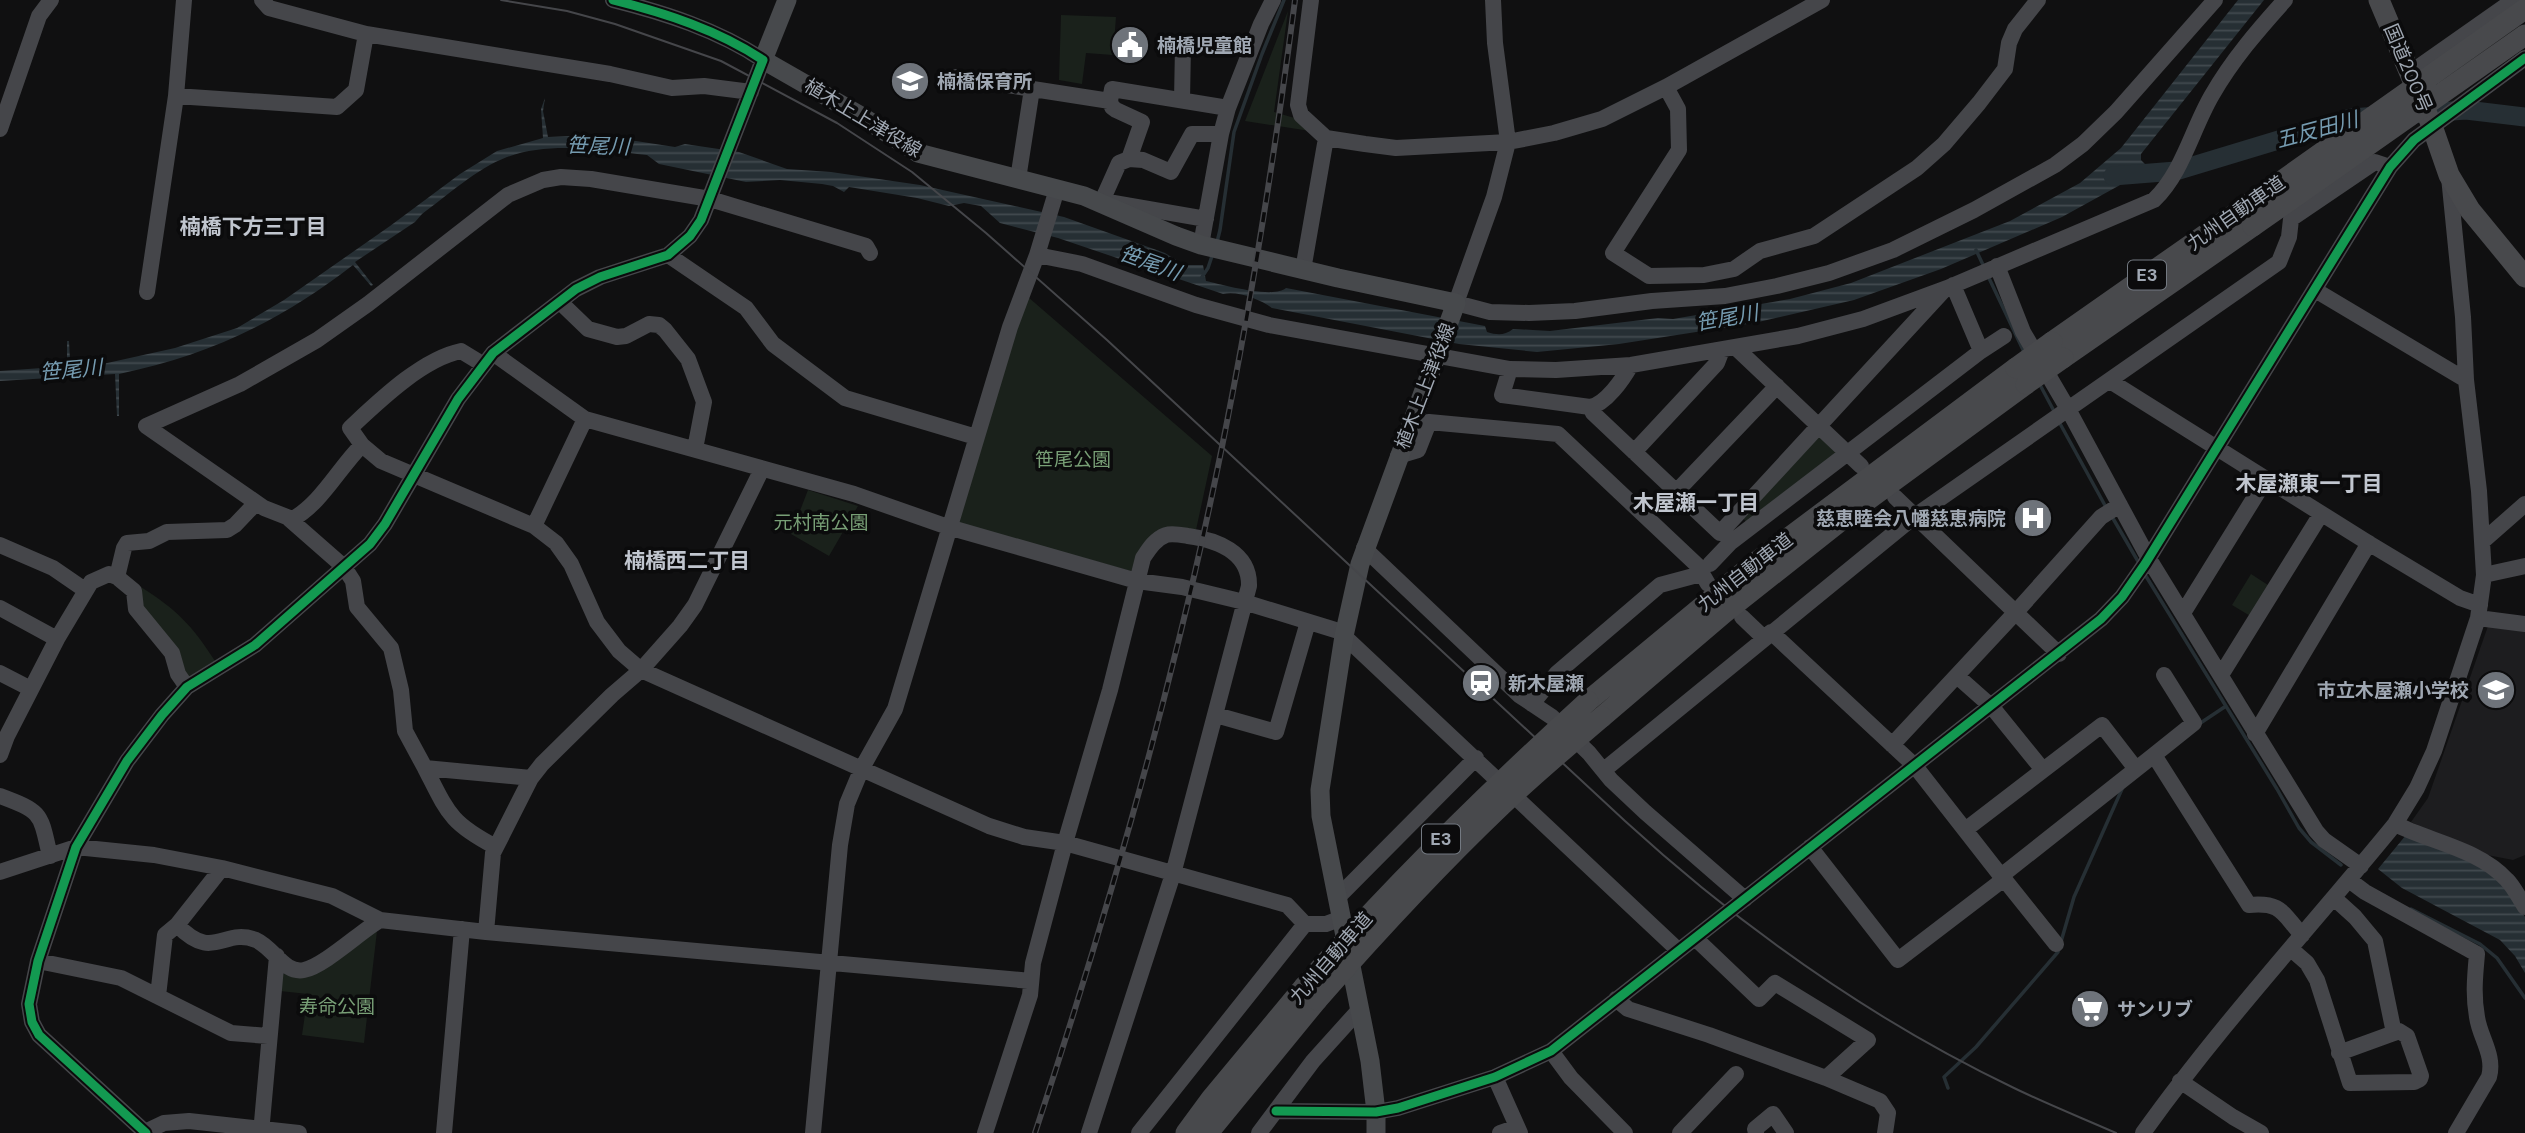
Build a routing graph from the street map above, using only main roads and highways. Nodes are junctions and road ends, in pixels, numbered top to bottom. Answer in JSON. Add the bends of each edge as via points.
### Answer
{"nodes":[{"id":1,"x":787,"y":0,"type":"edge"},
{"id":2,"x":2379,"y":0,"type":"edge"},
{"id":3,"x":2525,"y":9,"type":"edge"},
{"id":4,"x":2525,"y":35,"type":"edge"},
{"id":5,"x":2247,"y":217,"type":"junction"},
{"id":6,"x":2525,"y":277,"type":"edge"},
{"id":7,"x":1310,"y":993,"type":"junction"},
{"id":8,"x":1186,"y":1133,"type":"edge"},
{"id":9,"x":1208,"y":1133,"type":"edge"},
{"id":10,"x":1376,"y":1133,"type":"edge"}],
"edges":[{"from":1,"to":10,"type":"main road","name":"植木上上津役線","via":[[763,60],[918,153],[1018,178],[1056,194],[1096,199],[1201,245],[1455,306],[1364,548],[1320,790],[1321,816],[1370,1060]]},
{"from":2,"to":6,"type":"highway","name":"国道200号","via":[[2449,175]]},
{"from":3,"to":5,"type":"highway","name":"九州自動車道","number":"E3","bridge":true},
{"from":4,"to":5,"type":"highway","name":"九州自動車道","number":"E3","bridge":true},
{"from":5,"to":7,"type":"highway","name":"九州自動車道","number":"E3","bridge":true,"via":[[1751,566],[1595,709],[1378,932]]},
{"from":7,"to":8,"type":"highway","name":"九州自動車道","number":"E3","via":[[1211,1099]]},
{"from":7,"to":9,"type":"highway","name":"九州自動車道","number":"E3"}]}
